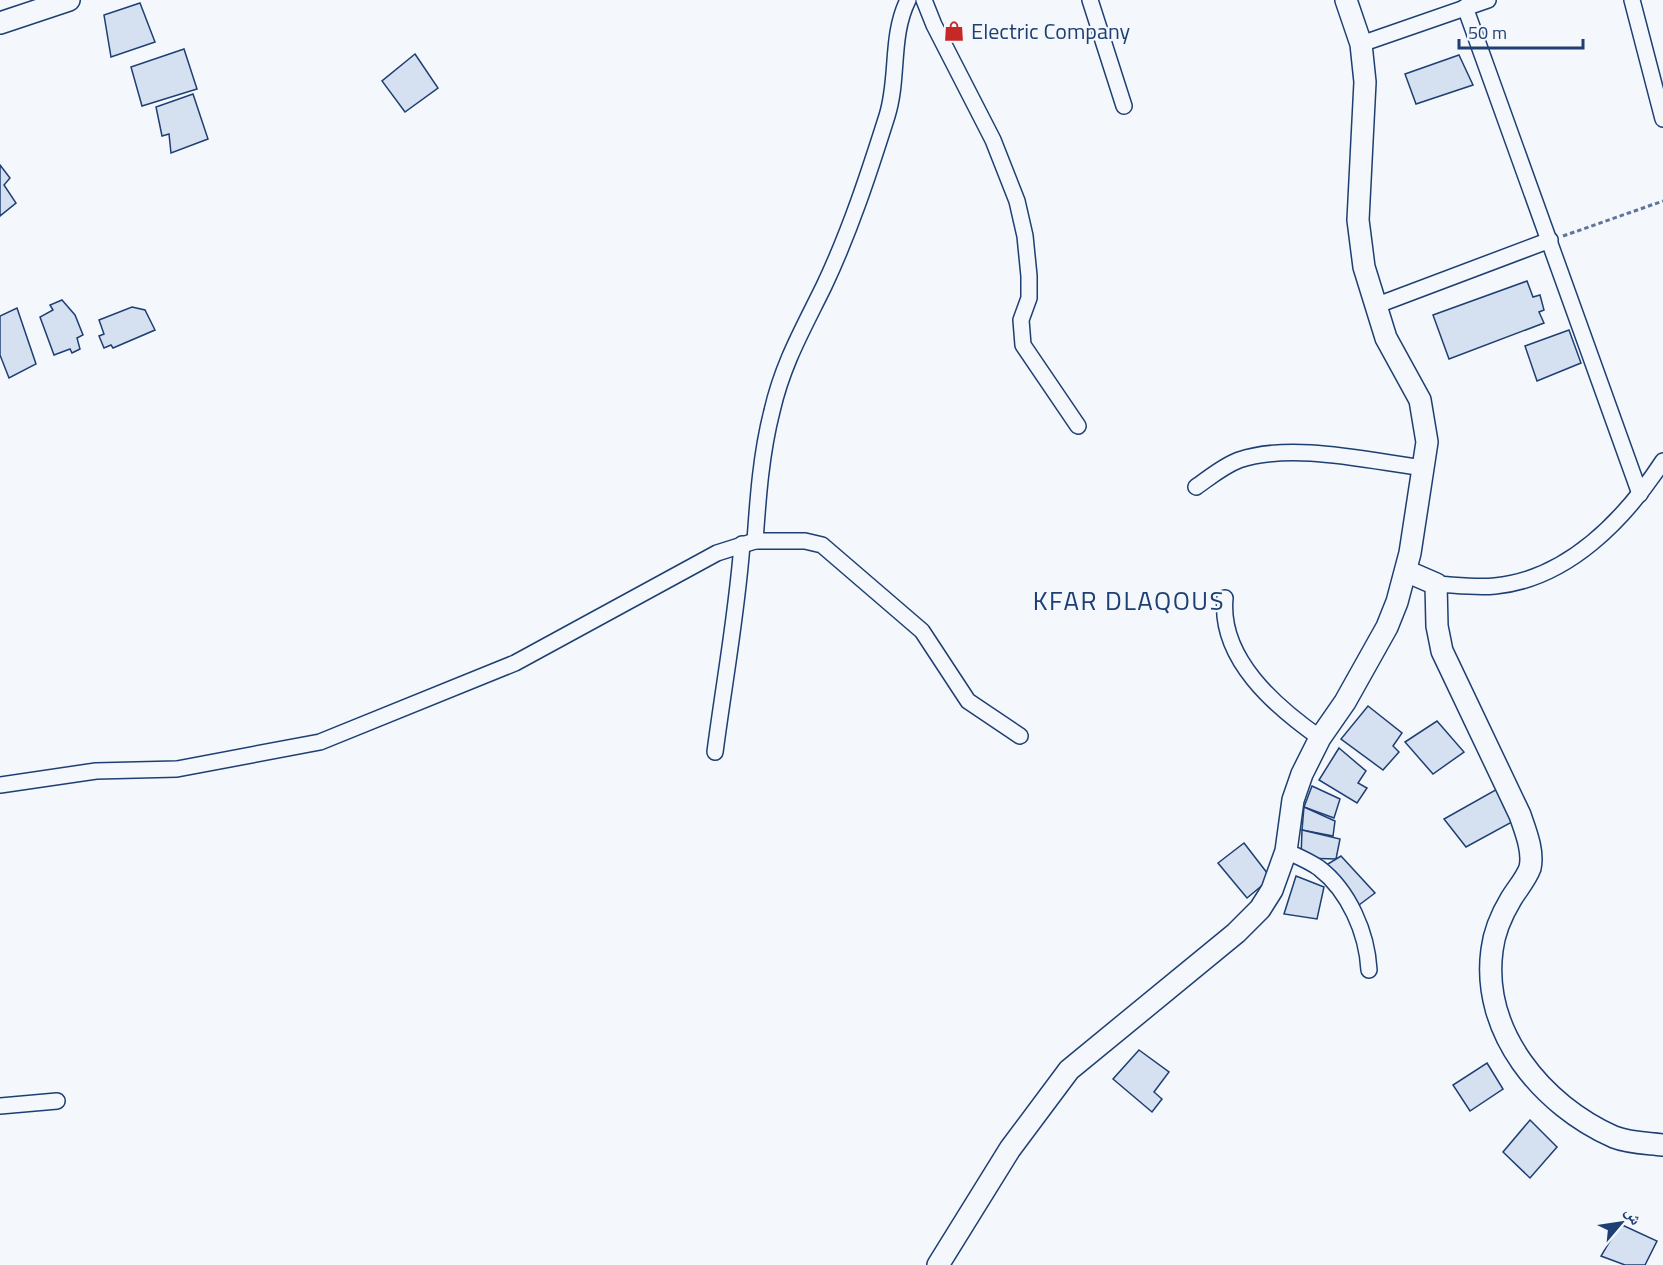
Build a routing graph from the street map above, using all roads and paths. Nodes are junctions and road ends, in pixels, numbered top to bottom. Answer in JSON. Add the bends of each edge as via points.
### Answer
{"nodes":[{"id":1,"x":69,"y":0,"type":"edge"},
{"id":2,"x":908,"y":0,"type":"edge"},
{"id":3,"x":924,"y":0,"type":"edge"},
{"id":4,"x":1090,"y":0,"type":"edge"},
{"id":5,"x":1346,"y":0,"type":"edge"},
{"id":6,"x":1488,"y":0,"type":"edge"},
{"id":7,"x":1632,"y":0,"type":"edge"},
{"id":8,"x":1465,"y":7,"type":"junction"},
{"id":9,"x":0,"y":23,"type":"edge"},
{"id":10,"x":1360,"y":44,"type":"junction"},
{"id":11,"x":1124,"y":106,"type":"dead end"},
{"id":12,"x":1663,"y":119,"type":"edge"},
{"id":13,"x":1663,"y":201,"type":"edge"},
{"id":14,"x":1550,"y":240,"type":"junction"},
{"id":15,"x":1375,"y":306,"type":"junction"},
{"id":16,"x":1078,"y":426,"type":"dead end"},
{"id":17,"x":1663,"y":461,"type":"edge"},
{"id":18,"x":1424,"y":468,"type":"junction"},
{"id":19,"x":1196,"y":487,"type":"dead end"},
{"id":20,"x":1640,"y":494,"type":"junction"},
{"id":21,"x":749,"y":542,"type":"junction"},
{"id":22,"x":1406,"y":571,"type":"junction"},
{"id":23,"x":1436,"y":584,"type":"junction"},
{"id":24,"x":1225,"y":598,"type":"dead end"},
{"id":25,"x":1020,"y":736,"type":"dead end"},
{"id":26,"x":1320,"y":738,"type":"junction"},
{"id":27,"x":715,"y":753,"type":"dead end"},
{"id":28,"x":0,"y":785,"type":"edge"},
{"id":29,"x":1286,"y":851,"type":"junction"},
{"id":30,"x":1369,"y":970,"type":"dead end"},
{"id":31,"x":57,"y":1101,"type":"dead end"},
{"id":32,"x":0,"y":1106,"type":"edge"},
{"id":33,"x":1663,"y":1145,"type":"edge"},
{"id":34,"x":938,"y":1265,"type":"edge"}],
"edges":[{"from":1,"to":9,"type":"main road"},
{"from":2,"to":21,"type":"street","via":[[897,37],[888,112],[850,224],[824,286],[795,339],[772,411]]},
{"from":3,"to":16,"type":"street","via":[[989,130],[1017,201],[1029,276],[1029,298],[1021,320],[1023,345]]},
{"from":4,"to":11,"type":"street"},
{"from":5,"to":10,"type":"main road"},
{"from":6,"to":8,"type":"street"},
{"from":7,"to":12,"type":"street"},
{"from":8,"to":10,"type":"street"},
{"from":8,"to":14,"type":"street"},
{"from":10,"to":15,"type":"main road","via":[[1365,102],[1358,220],[1364,267]]},
{"from":13,"to":14,"type":"path"},
{"from":14,"to":15,"type":"street"},
{"from":14,"to":20,"type":"street"},
{"from":15,"to":18,"type":"main road","via":[[1386,338],[1420,400],[1427,442]]},
{"from":17,"to":20,"type":"street"},
{"from":18,"to":19,"type":"street","via":[[1330,456],[1270,454],[1236,461]]},
{"from":18,"to":22,"type":"main road"},
{"from":20,"to":23,"type":"street","via":[[1619,519],[1560,565],[1539,575],[1496,586]]},
{"from":21,"to":25,"type":"street","via":[[805,540],[822,545],[922,631],[968,701]]},
{"from":21,"to":27,"type":"street"},
{"from":21,"to":28,"type":"street","via":[[698,563],[515,663],[320,742],[177,769],[96,771]]},
{"from":22,"to":23,"type":"main road"},
{"from":22,"to":26,"type":"main road","via":[[1387,627],[1346,702]]},
{"from":23,"to":33,"type":"main road","via":[[1442,651],[1520,814],[1529,843],[1530,868],[1504,910],[1492,950],[1492,993],[1497,1017],[1526,1070],[1566,1107],[1615,1137]]},
{"from":24,"to":26,"type":"street","via":[[1229,630],[1257,685],[1287,715]]},
{"from":26,"to":29,"type":"main road","via":[[1293,800]]},
{"from":29,"to":30,"type":"street","via":[[1316,866],[1341,893],[1365,940]]},
{"from":29,"to":34,"type":"main road","via":[[1272,890],[1260,909],[1069,1070],[1010,1149]]},
{"from":31,"to":32,"type":"street"}]}
